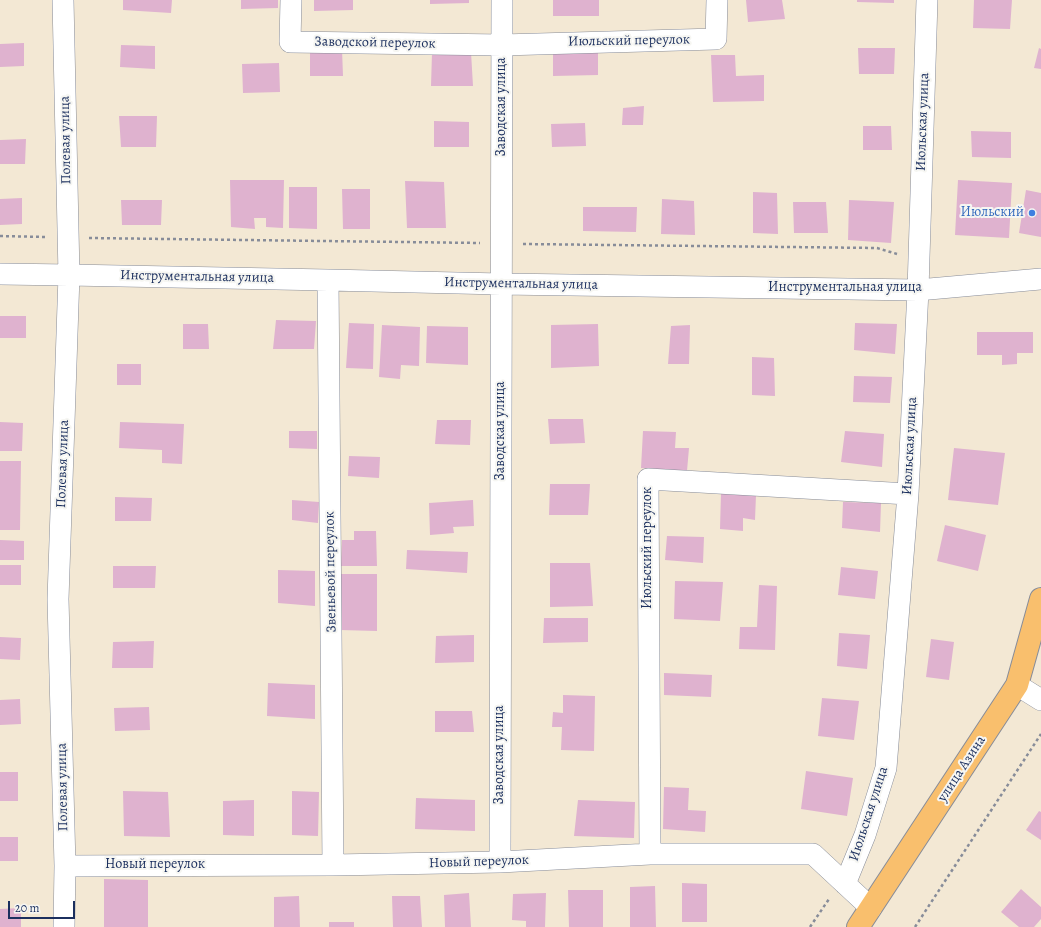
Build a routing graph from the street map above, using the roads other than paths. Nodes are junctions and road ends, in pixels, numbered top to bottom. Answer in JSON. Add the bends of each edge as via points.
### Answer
{"nodes":[{"id":1,"x":63,"y":0,"type":"edge"},
{"id":2,"x":291,"y":0,"type":"edge"},
{"id":3,"x":502,"y":0,"type":"edge"},
{"id":4,"x":717,"y":0,"type":"edge"},
{"id":5,"x":927,"y":0,"type":"edge"},
{"id":6,"x":502,"y":45,"type":"junction"},
{"id":7,"x":0,"y":274,"type":"edge"},
{"id":8,"x":69,"y":275,"type":"junction"},
{"id":9,"x":1041,"y":279,"type":"edge"},
{"id":10,"x":328,"y":280,"type":"junction"},
{"id":11,"x":501,"y":284,"type":"junction"},
{"id":12,"x":918,"y":290,"type":"junction"},
{"id":13,"x":908,"y":494,"type":"junction"},
{"id":14,"x":1041,"y":599,"type":"edge"},
{"id":15,"x":1017,"y":685,"type":"junction"},
{"id":16,"x":1041,"y":700,"type":"edge"},
{"id":17,"x":650,"y":854,"type":"junction"},
{"id":18,"x":500,"y":862,"type":"junction"},
{"id":19,"x":333,"y":864,"type":"junction"},
{"id":20,"x":65,"y":866,"type":"junction"},
{"id":21,"x":846,"y":884,"type":"junction"},
{"id":22,"x":871,"y":908,"type":"junction"},
{"id":23,"x":64,"y":927,"type":"edge"},
{"id":24,"x":858,"y":927,"type":"edge"}],
"edges":[{"from":1,"to":8,"type":"street","name":"Полевая улица"},
{"from":2,"to":6,"type":"street","name":"Заводской переулок","via":[[290,42]]},
{"from":3,"to":6,"type":"street","name":"Заводская улица"},
{"from":4,"to":6,"type":"street","name":"Июльский переулок","via":[[716,39]]},
{"from":5,"to":12,"type":"street","name":"Июльская улица"},
{"from":6,"to":11,"type":"street","name":"Заводская улица"},
{"from":7,"to":8,"type":"street","name":"Инструментальная улица"},
{"from":8,"to":10,"type":"street","name":"Инструментальная улица"},
{"from":8,"to":20,"type":"street","name":"Полевая улица","via":[[58,599]]},
{"from":9,"to":12,"type":"street","name":"Инструментальная улица"},
{"from":10,"to":11,"type":"street","name":"Инструментальная улица"},
{"from":10,"to":19,"type":"street","name":"Звеньевой переулок"},
{"from":11,"to":12,"type":"street","name":"Инструментальная улица"},
{"from":11,"to":18,"type":"street","name":"Заводская улица"},
{"from":12,"to":13,"type":"street","name":"Июльская улица"},
{"from":13,"to":17,"type":"street","name":"Июльский переулок","via":[[648,479]]},
{"from":13,"to":21,"type":"street","name":"Июльская улица","via":[[886,768]]},
{"from":14,"to":15,"type":"main road","name":"улица Азина"},
{"from":15,"to":16,"type":"street"},
{"from":15,"to":22,"type":"main road","name":"улица Азина"},
{"from":17,"to":18,"type":"street","name":"Новый переулок"},
{"from":17,"to":21,"type":"street","name":"Новый переулок","via":[[813,854]]},
{"from":18,"to":19,"type":"street","name":"Новый переулок"},
{"from":19,"to":20,"type":"street","name":"Новый переулок"},
{"from":20,"to":23,"type":"street","name":"Полевая улица"},
{"from":21,"to":22,"type":"street","name":"Новый переулок"},
{"from":22,"to":24,"type":"main road","name":"улица Азина"}]}
